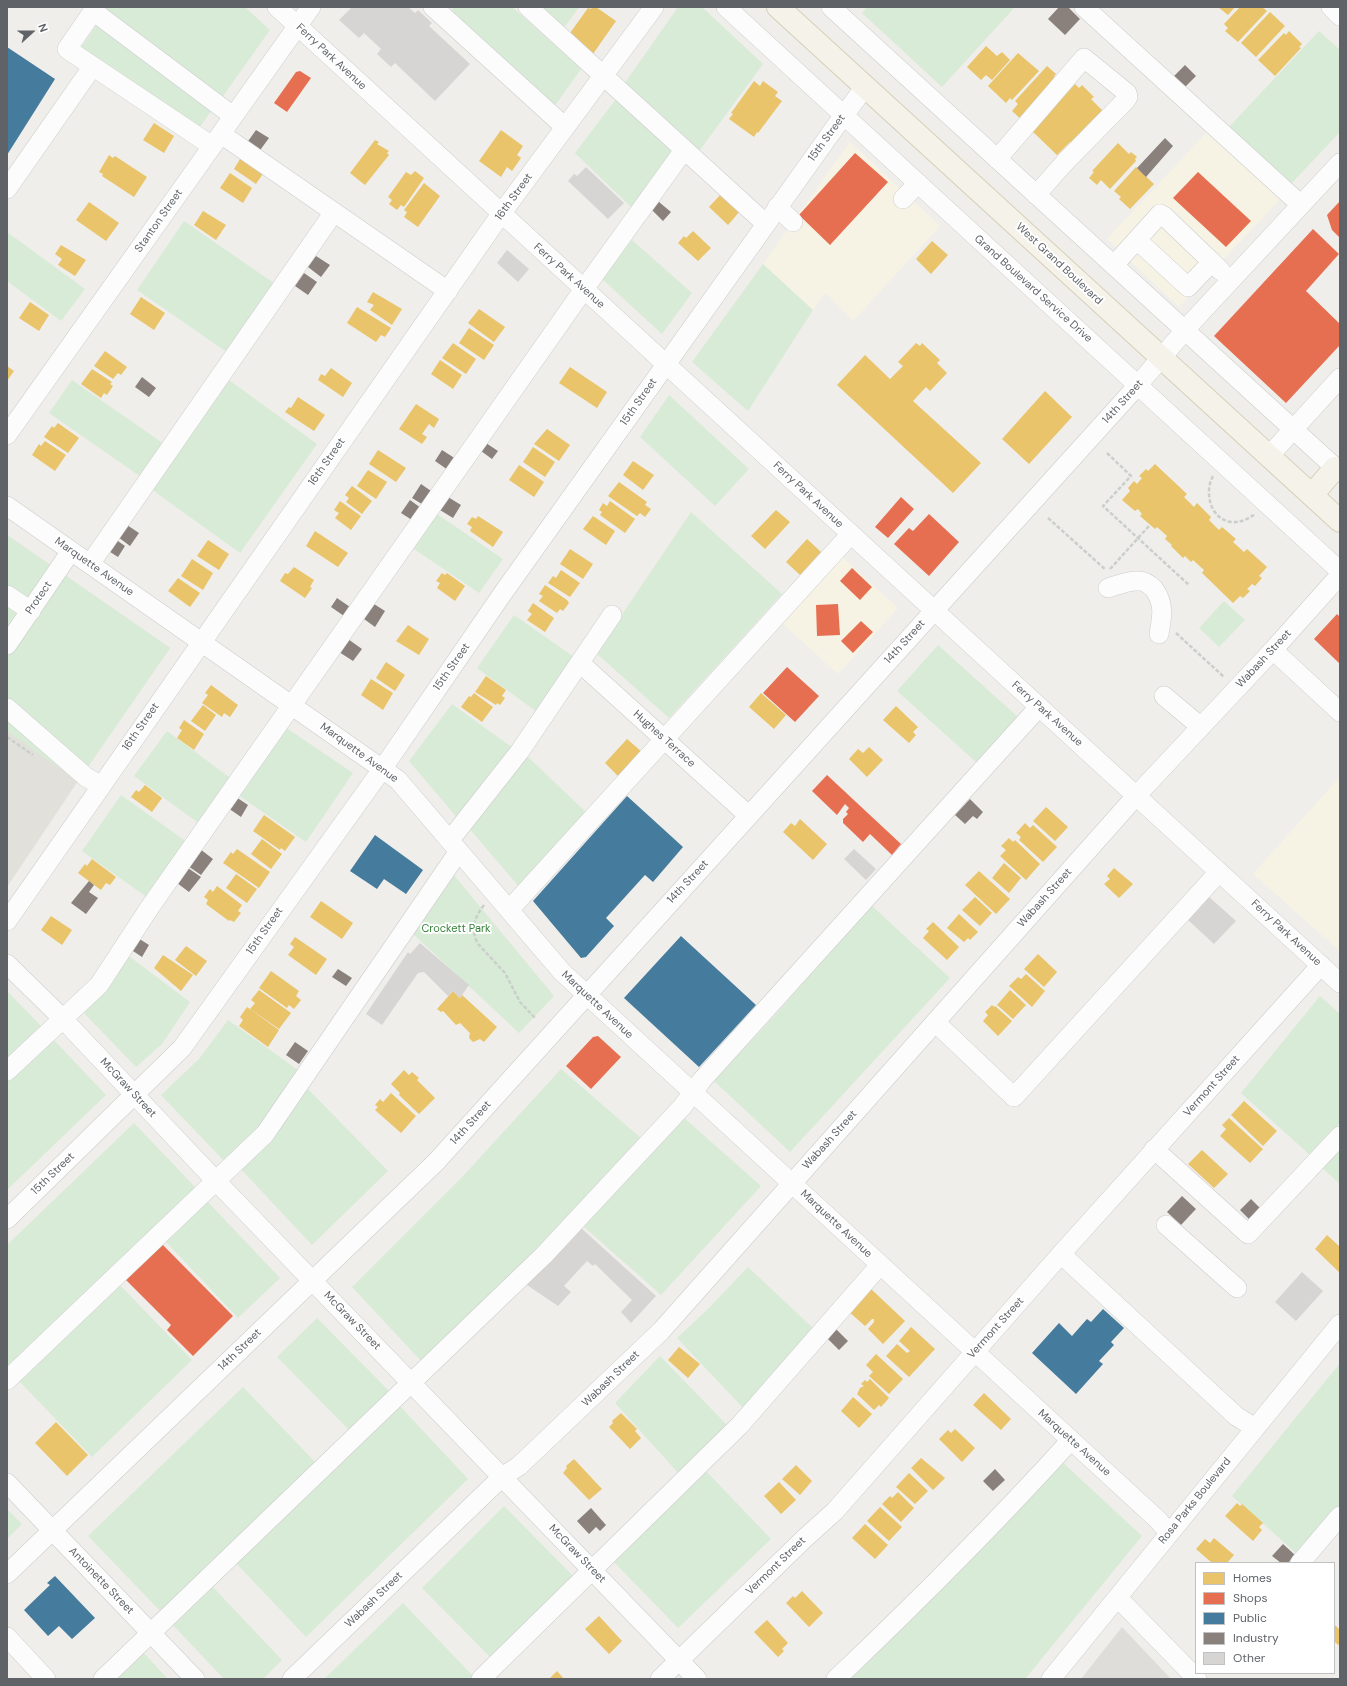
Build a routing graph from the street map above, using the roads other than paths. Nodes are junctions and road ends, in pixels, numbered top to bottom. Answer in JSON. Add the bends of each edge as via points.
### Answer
{"nodes":[{"id":1,"x":276,"y":7,"type":"edge"},
{"id":2,"x":311,"y":7,"type":"edge"},
{"id":3,"x":433,"y":7,"type":"edge"},
{"id":4,"x":528,"y":7,"type":"edge"},
{"id":5,"x":654,"y":7,"type":"edge"},
{"id":6,"x":726,"y":7,"type":"edge"},
{"id":7,"x":778,"y":7,"type":"edge"},
{"id":8,"x":831,"y":7,"type":"edge"},
{"id":9,"x":1084,"y":7,"type":"edge"},
{"id":10,"x":1330,"y":7,"type":"edge"},
{"id":11,"x":94,"y":9,"type":"edge"},
{"id":12,"x":1340,"y":16,"type":"edge"},
{"id":13,"x":297,"y":26,"type":"junction"},
{"id":14,"x":94,"y":66,"type":"junction"},
{"id":15,"x":603,"y":76,"type":"junction"},
{"id":16,"x":865,"y":87,"type":"junction"},
{"id":17,"x":843,"y":115,"type":"junction"},
{"id":18,"x":233,"y":116,"type":"junction"},
{"id":19,"x":565,"y":127,"type":"junction"},
{"id":20,"x":216,"y":140,"type":"junction"},
{"id":21,"x":684,"y":150,"type":"junction"},
{"id":22,"x":997,"y":159,"type":"junction"},
{"id":23,"x":1340,"y":163,"type":"edge"},
{"id":24,"x":918,"y":183,"type":"junction"},
{"id":25,"x":7,"y":189,"type":"edge"},
{"id":26,"x":1036,"y":195,"type":"junction"},
{"id":27,"x":903,"y":198,"type":"dead end"},
{"id":28,"x":1301,"y":205,"type":"junction"},
{"id":29,"x":777,"y":207,"type":"junction"},
{"id":30,"x":334,"y":212,"type":"junction"},
{"id":31,"x":501,"y":214,"type":"junction"},
{"id":32,"x":793,"y":222,"type":"dead end"},
{"id":33,"x":766,"y":224,"type":"junction"},
{"id":34,"x":1138,"y":240,"type":"junction"},
{"id":35,"x":1212,"y":262,"type":"junction"},
{"id":36,"x":1114,"y":266,"type":"junction"},
{"id":37,"x":1231,"y":280,"type":"junction"},
{"id":38,"x":584,"y":289,"type":"junction"},
{"id":39,"x":448,"y":291,"type":"junction"},
{"id":40,"x":1184,"y":330,"type":"junction"},
{"id":41,"x":1161,"y":357,"type":"junction"},
{"id":42,"x":665,"y":364,"type":"junction"},
{"id":43,"x":1340,"y":378,"type":"edge"},
{"id":44,"x":1138,"y":385,"type":"junction"},
{"id":45,"x":1293,"y":429,"type":"junction"},
{"id":46,"x":7,"y":435,"type":"edge"},
{"id":47,"x":1269,"y":456,"type":"junction"},
{"id":48,"x":1338,"y":470,"type":"edge"},
{"id":49,"x":1312,"y":495,"type":"junction"},
{"id":50,"x":7,"y":506,"type":"edge"},
{"id":51,"x":1340,"y":521,"type":"edge"},
{"id":52,"x":850,"y":535,"type":"junction"},
{"id":53,"x":71,"y":551,"type":"junction"},
{"id":54,"x":90,"y":564,"type":"junction"},
{"id":55,"x":1340,"y":571,"type":"edge"},
{"id":56,"x":1340,"y":575,"type":"edge"},
{"id":57,"x":1108,"y":580,"type":"road end"},
{"id":58,"x":7,"y":595,"type":"edge"},
{"id":59,"x":30,"y":611,"type":"junction"},
{"id":60,"x":934,"y":611,"type":"junction"},
{"id":61,"x":612,"y":615,"type":"dead end"},
{"id":62,"x":1159,"y":634,"type":"dead end"},
{"id":63,"x":200,"y":642,"type":"junction"},
{"id":64,"x":7,"y":645,"type":"edge"},
{"id":65,"x":1273,"y":650,"type":"junction"},
{"id":66,"x":580,"y":663,"type":"junction"},
{"id":67,"x":1164,"y":696,"type":"dead end"},
{"id":68,"x":293,"y":705,"type":"junction"},
{"id":69,"x":1039,"y":707,"type":"junction"},
{"id":70,"x":7,"y":708,"type":"edge"},
{"id":71,"x":1340,"y":712,"type":"edge"},
{"id":72,"x":1201,"y":727,"type":"junction"},
{"id":73,"x":664,"y":739,"type":"junction"},
{"id":74,"x":383,"y":768,"type":"junction"},
{"id":75,"x":100,"y":786,"type":"junction"},
{"id":76,"x":1136,"y":796,"type":"junction"},
{"id":77,"x":748,"y":815,"type":"junction"},
{"id":78,"x":454,"y":846,"type":"junction"},
{"id":79,"x":1219,"y":872,"type":"junction"},
{"id":80,"x":509,"y":910,"type":"junction"},
{"id":81,"x":10,"y":911,"type":"edge"},
{"id":82,"x":7,"y":964,"type":"edge"},
{"id":83,"x":1321,"y":965,"type":"junction"},
{"id":84,"x":1340,"y":983,"type":"edge"},
{"id":85,"x":586,"y":995,"type":"junction"},
{"id":86,"x":62,"y":1018,"type":"junction"},
{"id":87,"x":935,"y":1022,"type":"junction"},
{"id":88,"x":7,"y":1071,"type":"edge"},
{"id":89,"x":692,"y":1093,"type":"junction"},
{"id":90,"x":134,"y":1095,"type":"junction"},
{"id":91,"x":1340,"y":1136,"type":"edge"},
{"id":92,"x":1154,"y":1149,"type":"junction"},
{"id":93,"x":215,"y":1180,"type":"junction"},
{"id":94,"x":792,"y":1184,"type":"junction"},
{"id":95,"x":7,"y":1219,"type":"edge"},
{"id":96,"x":1166,"y":1225,"type":"dead end"},
{"id":97,"x":1061,"y":1254,"type":"junction"},
{"id":98,"x":880,"y":1265,"type":"junction"},
{"id":99,"x":313,"y":1280,"type":"junction"},
{"id":100,"x":1237,"y":1288,"type":"dead end"},
{"id":101,"x":1340,"y":1324,"type":"edge"},
{"id":102,"x":974,"y":1352,"type":"junction"},
{"id":103,"x":7,"y":1380,"type":"edge"},
{"id":104,"x":411,"y":1383,"type":"junction"},
{"id":105,"x":1255,"y":1428,"type":"junction"},
{"id":106,"x":1071,"y":1440,"type":"junction"},
{"id":107,"x":502,"y":1477,"type":"junction"},
{"id":108,"x":7,"y":1483,"type":"edge"},
{"id":109,"x":1340,"y":1516,"type":"edge"},
{"id":110,"x":53,"y":1531,"type":"junction"},
{"id":111,"x":1169,"y":1533,"type":"junction"},
{"id":112,"x":1301,"y":1562,"type":"edge"},
{"id":113,"x":593,"y":1571,"type":"junction"},
{"id":114,"x":7,"y":1574,"type":"edge"},
{"id":115,"x":1118,"y":1598,"type":"junction"},
{"id":116,"x":151,"y":1633,"type":"junction"},
{"id":117,"x":7,"y":1637,"type":"edge"},
{"id":118,"x":679,"y":1661,"type":"junction"},
{"id":119,"x":46,"y":1679,"type":"edge"},
{"id":120,"x":103,"y":1679,"type":"edge"},
{"id":121,"x":195,"y":1679,"type":"edge"},
{"id":122,"x":292,"y":1679,"type":"edge"},
{"id":123,"x":481,"y":1679,"type":"edge"},
{"id":124,"x":660,"y":1679,"type":"edge"},
{"id":125,"x":697,"y":1679,"type":"edge"},
{"id":126,"x":836,"y":1679,"type":"edge"},
{"id":127,"x":1051,"y":1679,"type":"edge"},
{"id":128,"x":1198,"y":1679,"type":"edge"}],
"edges":[{"from":1,"to":13,"type":"street","name":"Ferry Park Avenue"},
{"from":2,"to":13,"type":"street","name":"Stanton Street"},
{"from":3,"to":19,"type":"street"},
{"from":4,"to":15,"type":"street"},
{"from":5,"to":15,"type":"street","name":"16th Street"},
{"from":6,"to":17,"type":"street","name":"Grand Boulevard Service Drive"},
{"from":7,"to":16,"type":"main road","name":"West Grand Boulevard"},
{"from":8,"to":22,"type":"street"},
{"from":9,"to":28,"type":"street"},
{"from":10,"to":12,"type":"street"},
{"from":11,"to":14,"type":"street","via":[[67,49]]},
{"from":11,"to":18,"type":"street"},
{"from":13,"to":18,"type":"street","name":"Stanton Street"},
{"from":13,"to":31,"type":"street","name":"Ferry Park Avenue"},
{"from":14,"to":20,"type":"street"},
{"from":14,"to":25,"type":"street"},
{"from":15,"to":19,"type":"street","name":"16th Street"},
{"from":15,"to":21,"type":"street"},
{"from":16,"to":17,"type":"street","name":"15th Street"},
{"from":16,"to":41,"type":"main road","name":"West Grand Boulevard"},
{"from":17,"to":24,"type":"street","name":"Grand Boulevard Service Drive"},
{"from":17,"to":29,"type":"street","name":"15th Street"},
{"from":18,"to":20,"type":"street","name":"Stanton Street"},
{"from":19,"to":31,"type":"street","name":"16th Street"},
{"from":20,"to":30,"type":"street"},
{"from":20,"to":46,"type":"street","name":"Stanton Street"},
{"from":21,"to":33,"type":"street"},
{"from":21,"to":38,"type":"street"},
{"from":22,"to":26,"type":"street"},
{"from":22,"to":26,"type":"street","via":[[1084,58],[1127,94],[1126,100]]},
{"from":23,"to":28,"type":"street","name":"14th Street"},
{"from":24,"to":27,"type":"street"},
{"from":24,"to":44,"type":"street","name":"Grand Boulevard Service Drive"},
{"from":26,"to":36,"type":"street"},
{"from":28,"to":37,"type":"street","name":"14th Street"},
{"from":29,"to":32,"type":"street"},
{"from":29,"to":33,"type":"street","name":"15th Street"},
{"from":30,"to":39,"type":"street"},
{"from":30,"to":54,"type":"street"},
{"from":31,"to":38,"type":"street","name":"Ferry Park Avenue"},
{"from":31,"to":39,"type":"street","name":"16th Street"},
{"from":33,"to":42,"type":"street","name":"15th Street"},
{"from":34,"to":35,"type":"street","via":[[1188,287]]},
{"from":34,"to":35,"type":"street","via":[[1160,214]]},
{"from":34,"to":36,"type":"street"},
{"from":35,"to":37,"type":"street"},
{"from":36,"to":40,"type":"street"},
{"from":37,"to":40,"type":"street","name":"14th Street"},
{"from":38,"to":42,"type":"street","name":"Ferry Park Avenue"},
{"from":38,"to":68,"type":"street"},
{"from":39,"to":63,"type":"street","name":"16th Street"},
{"from":40,"to":41,"type":"street","name":"14th Street"},
{"from":40,"to":45,"type":"street"},
{"from":41,"to":44,"type":"street","name":"14th Street"},
{"from":41,"to":47,"type":"main road","name":"West Grand Boulevard"},
{"from":42,"to":52,"type":"street","name":"Ferry Park Avenue"},
{"from":42,"to":74,"type":"street","name":"15th Street"},
{"from":43,"to":45,"type":"street"},
{"from":44,"to":55,"type":"street","name":"Grand Boulevard Service Drive"},
{"from":44,"to":60,"type":"street","name":"14th Street"},
{"from":45,"to":47,"type":"street"},
{"from":45,"to":48,"type":"street"},
{"from":47,"to":49,"type":"main road","name":"West Grand Boulevard"},
{"from":48,"to":49,"type":"main road"},
{"from":49,"to":51,"type":"main road","name":"West Grand Boulevard"},
{"from":50,"to":53,"type":"street","name":"Marquette Avenue"},
{"from":52,"to":60,"type":"street","name":"Ferry Park Avenue"},
{"from":52,"to":73,"type":"street"},
{"from":53,"to":54,"type":"street","name":"Marquette Avenue"},
{"from":53,"to":59,"type":"street","name":"Protect"},
{"from":54,"to":63,"type":"street","name":"Marquette Avenue"},
{"from":56,"to":65,"type":"street","name":"Wabash Street"},
{"from":57,"to":62,"type":"street","via":[[1144,581],[1152,587],[1162,608]]},
{"from":58,"to":59,"type":"street"},
{"from":59,"to":64,"type":"street","name":"Protect"},
{"from":60,"to":69,"type":"street","name":"Ferry Park Avenue"},
{"from":60,"to":77,"type":"street","name":"14th Street"},
{"from":61,"to":66,"type":"street"},
{"from":63,"to":68,"type":"street","name":"Marquette Avenue"},
{"from":63,"to":75,"type":"street","name":"16th Street"},
{"from":65,"to":71,"type":"street"},
{"from":65,"to":72,"type":"street","name":"Wabash Street"},
{"from":66,"to":73,"type":"street","name":"Hughes Terrace"},
{"from":66,"to":78,"type":"street"},
{"from":67,"to":72,"type":"street"},
{"from":68,"to":74,"type":"street","name":"Marquette Avenue"},
{"from":68,"to":86,"type":"street","via":[[154,901],[99,985]]},
{"from":69,"to":76,"type":"street","name":"Ferry Park Avenue"},
{"from":69,"to":89,"type":"street"},
{"from":70,"to":75,"type":"street","via":[[86,777]]},
{"from":72,"to":76,"type":"street","name":"Wabash Street"},
{"from":73,"to":77,"type":"street","name":"Hughes Terrace"},
{"from":73,"to":80,"type":"street"},
{"from":74,"to":78,"type":"street","name":"Marquette Avenue","via":[[398,780]]},
{"from":74,"to":90,"type":"street","name":"15th Street","via":[[182,1048]]},
{"from":75,"to":81,"type":"street","name":"16th Street"},
{"from":76,"to":79,"type":"street","name":"Ferry Park Avenue"},
{"from":76,"to":87,"type":"street","name":"Wabash Street"},
{"from":77,"to":85,"type":"street","name":"14th Street"},
{"from":78,"to":80,"type":"street","name":"Marquette Avenue"},
{"from":78,"to":93,"type":"street","via":[[265,1134]]},
{"from":79,"to":83,"type":"street","name":"Ferry Park Avenue"},
{"from":79,"to":87,"type":"street","via":[[1014,1097]]},
{"from":80,"to":85,"type":"street","name":"Marquette Avenue","via":[[562,972]]},
{"from":82,"to":86,"type":"street","name":"McGraw Street"},
{"from":83,"to":84,"type":"street","name":"Ferry Park Avenue"},
{"from":83,"to":92,"type":"street","name":"Vermont Street"},
{"from":85,"to":89,"type":"street","name":"Marquette Avenue"},
{"from":85,"to":99,"type":"street","name":"14th Street","via":[[436,1162]]},
{"from":86,"to":88,"type":"street"},
{"from":86,"to":90,"type":"street","name":"McGraw Street"},
{"from":87,"to":94,"type":"street","name":"Wabash Street"},
{"from":89,"to":94,"type":"street","name":"Marquette Avenue"},
{"from":89,"to":104,"type":"street","via":[[682,1107],[544,1255]]},
{"from":90,"to":93,"type":"street","name":"McGraw Street"},
{"from":90,"to":95,"type":"street","name":"15th Street"},
{"from":91,"to":92,"type":"street","via":[[1248,1234]]},
{"from":92,"to":97,"type":"street","name":"Vermont Street"},
{"from":93,"to":99,"type":"street","name":"McGraw Street"},
{"from":93,"to":103,"type":"street"},
{"from":94,"to":98,"type":"street","name":"Marquette Avenue"},
{"from":94,"to":107,"type":"street","name":"Wabash Street","via":[[661,1331],[519,1466]]},
{"from":96,"to":100,"type":"street"},
{"from":97,"to":102,"type":"street","name":"Vermont Street"},
{"from":97,"to":105,"type":"street","via":[[1236,1416]]},
{"from":98,"to":102,"type":"street","name":"Marquette Avenue"},
{"from":98,"to":113,"type":"street","via":[[740,1425]]},
{"from":99,"to":104,"type":"street","name":"McGraw Street"},
{"from":99,"to":110,"type":"street","name":"14th Street"},
{"from":101,"to":105,"type":"street","name":"Rosa Parks Boulevard"},
{"from":102,"to":106,"type":"street","name":"Marquette Avenue"},
{"from":102,"to":118,"type":"street","name":"Vermont Street","via":[[835,1511]]},
{"from":104,"to":107,"type":"street","name":"McGraw Street"},
{"from":104,"to":116,"type":"street"},
{"from":105,"to":111,"type":"street","name":"Rosa Parks Boulevard"},
{"from":106,"to":111,"type":"street","name":"Marquette Avenue"},
{"from":106,"to":126,"type":"street","via":[[1014,1503],[920,1599]]},
{"from":107,"to":113,"type":"street","name":"McGraw Street"},
{"from":107,"to":122,"type":"street","name":"Wabash Street"},
{"from":108,"to":110,"type":"street","name":"Antoinette Street"},
{"from":109,"to":112,"type":"street"},
{"from":110,"to":114,"type":"street","name":"14th Street"},
{"from":110,"to":116,"type":"street","name":"Antoinette Street"},
{"from":111,"to":115,"type":"street","name":"Rosa Parks Boulevard"},
{"from":113,"to":118,"type":"street","name":"McGraw Street"},
{"from":113,"to":123,"type":"street"},
{"from":115,"to":127,"type":"street","name":"Rosa Parks Boulevard"},
{"from":115,"to":128,"type":"street"},
{"from":116,"to":120,"type":"street"},
{"from":116,"to":121,"type":"street","name":"Antoinette Street"},
{"from":117,"to":119,"type":"street"},
{"from":118,"to":124,"type":"street","name":"Vermont Street"},
{"from":118,"to":125,"type":"street","name":"McGraw Street"}]}
